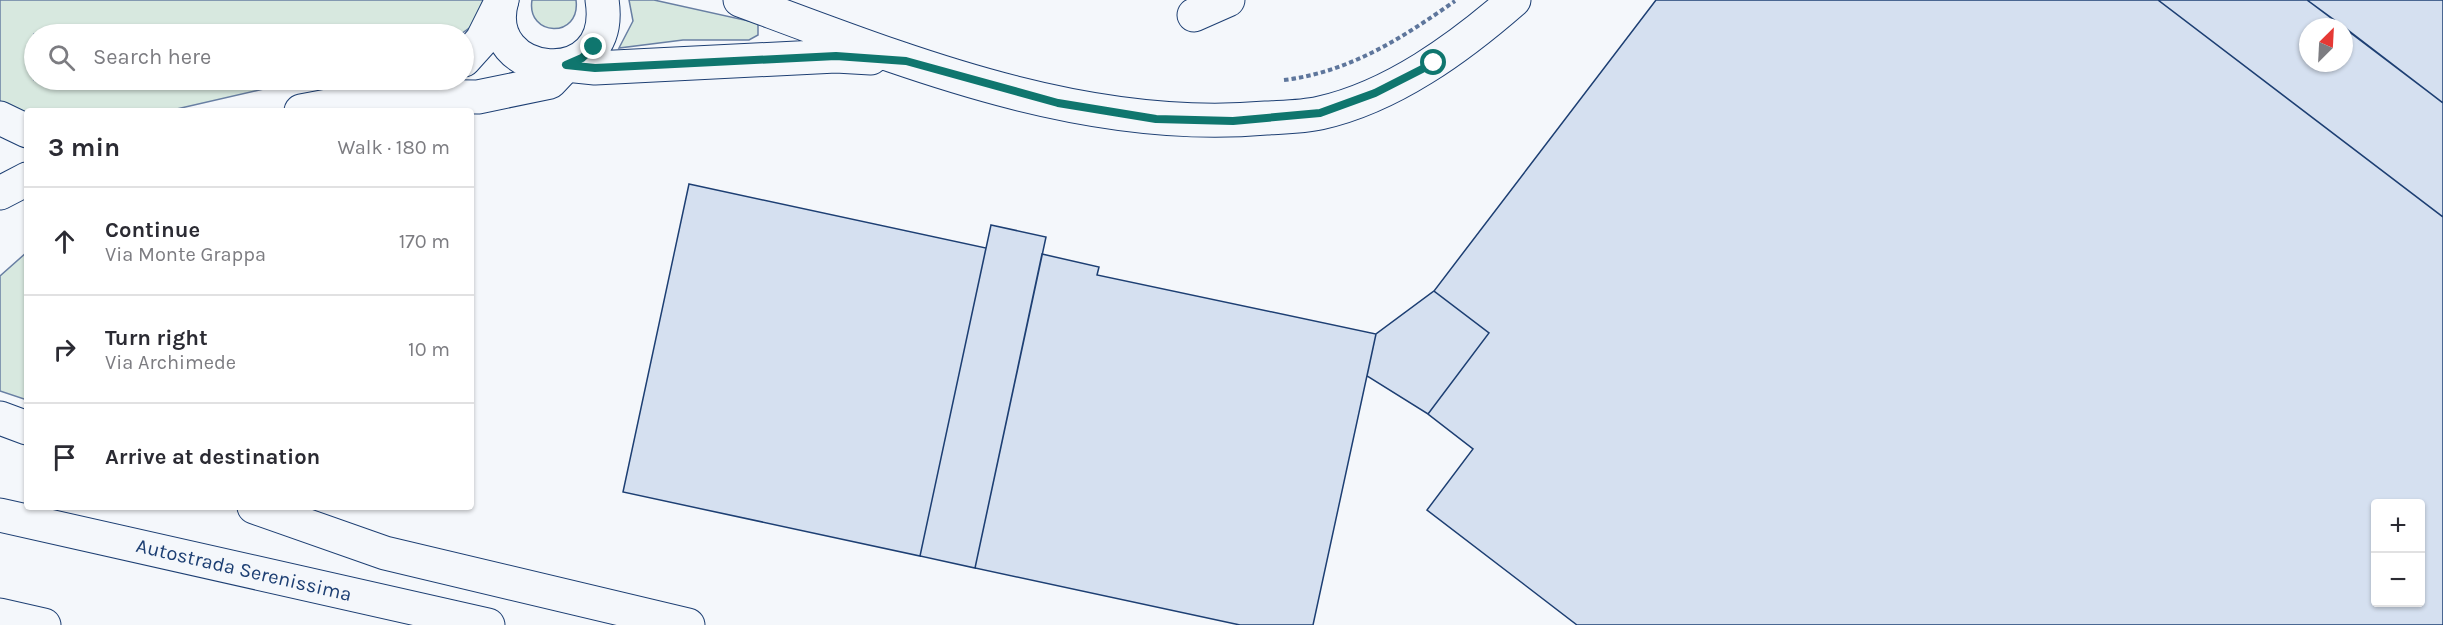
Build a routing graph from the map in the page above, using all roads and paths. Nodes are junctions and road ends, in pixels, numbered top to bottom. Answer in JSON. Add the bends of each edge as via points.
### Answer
{"nodes":[{"id":1,"x":502,"y":0,"type":"edge"},
{"id":2,"x":602,"y":0,"type":"edge"},
{"id":3,"x":740,"y":0,"type":"edge"},
{"id":4,"x":1228,"y":0,"type":"edge"},
{"id":5,"x":1456,"y":0,"type":"edge"},
{"id":6,"x":1514,"y":0,"type":"edge"},
{"id":7,"x":1194,"y":15,"type":"dead end"},
{"id":8,"x":474,"y":49,"type":"edge"},
{"id":9,"x":906,"y":61,"type":"junction"},
{"id":10,"x":566,"y":65,"type":"junction"},
{"id":11,"x":1280,"y":81,"type":"dead end"},
{"id":12,"x":398,"y":90,"type":"edge"},
{"id":13,"x":381,"y":96,"type":"junction"},
{"id":14,"x":317,"y":108,"type":"edge"},
{"id":15,"x":0,"y":118,"type":"edge"},
{"id":16,"x":24,"y":130,"type":"edge"},
{"id":17,"x":24,"y":181,"type":"edge"},
{"id":18,"x":0,"y":193,"type":"edge"},
{"id":19,"x":0,"y":418,"type":"edge"},
{"id":20,"x":24,"y":427,"type":"edge"},
{"id":21,"x":263,"y":510,"type":"edge"},
{"id":22,"x":0,"y":515,"type":"edge"},
{"id":23,"x":0,"y":615,"type":"edge"},
{"id":24,"x":44,"y":625,"type":"edge"},
{"id":25,"x":489,"y":625,"type":"edge"},
{"id":26,"x":688,"y":625,"type":"edge"}],
"edges":[{"from":1,"to":8,"type":"main road"},
{"from":1,"to":10,"type":"main road","via":[[502,29],[513,50],[532,63]]},
{"from":2,"to":10,"type":"main road","via":[[605,15],[594,47]]},
{"from":3,"to":9,"type":"main road"},
{"from":4,"to":7,"type":"main road"},
{"from":5,"to":11,"type":"path","via":[[1408,34],[1360,60],[1312,77]]},
{"from":6,"to":9,"type":"main road","via":[[1434,63],[1375,93],[1320,113],[1233,121],[1156,119],[1058,103]]},
{"from":9,"to":10,"type":"main road","via":[[836,56],[595,68]]},
{"from":10,"to":13,"type":"main road","via":[[550,82],[478,97]]},
{"from":12,"to":13,"type":"main road"},
{"from":13,"to":14,"type":"main road"},
{"from":15,"to":16,"type":"main road"},
{"from":17,"to":18,"type":"main road"},
{"from":19,"to":20,"type":"main road"},
{"from":21,"to":26,"type":"main road","via":[[385,553]]},
{"from":22,"to":25,"type":"main road","name":"Autostrada Serenissima"},
{"from":23,"to":24,"type":"main road"}]}
